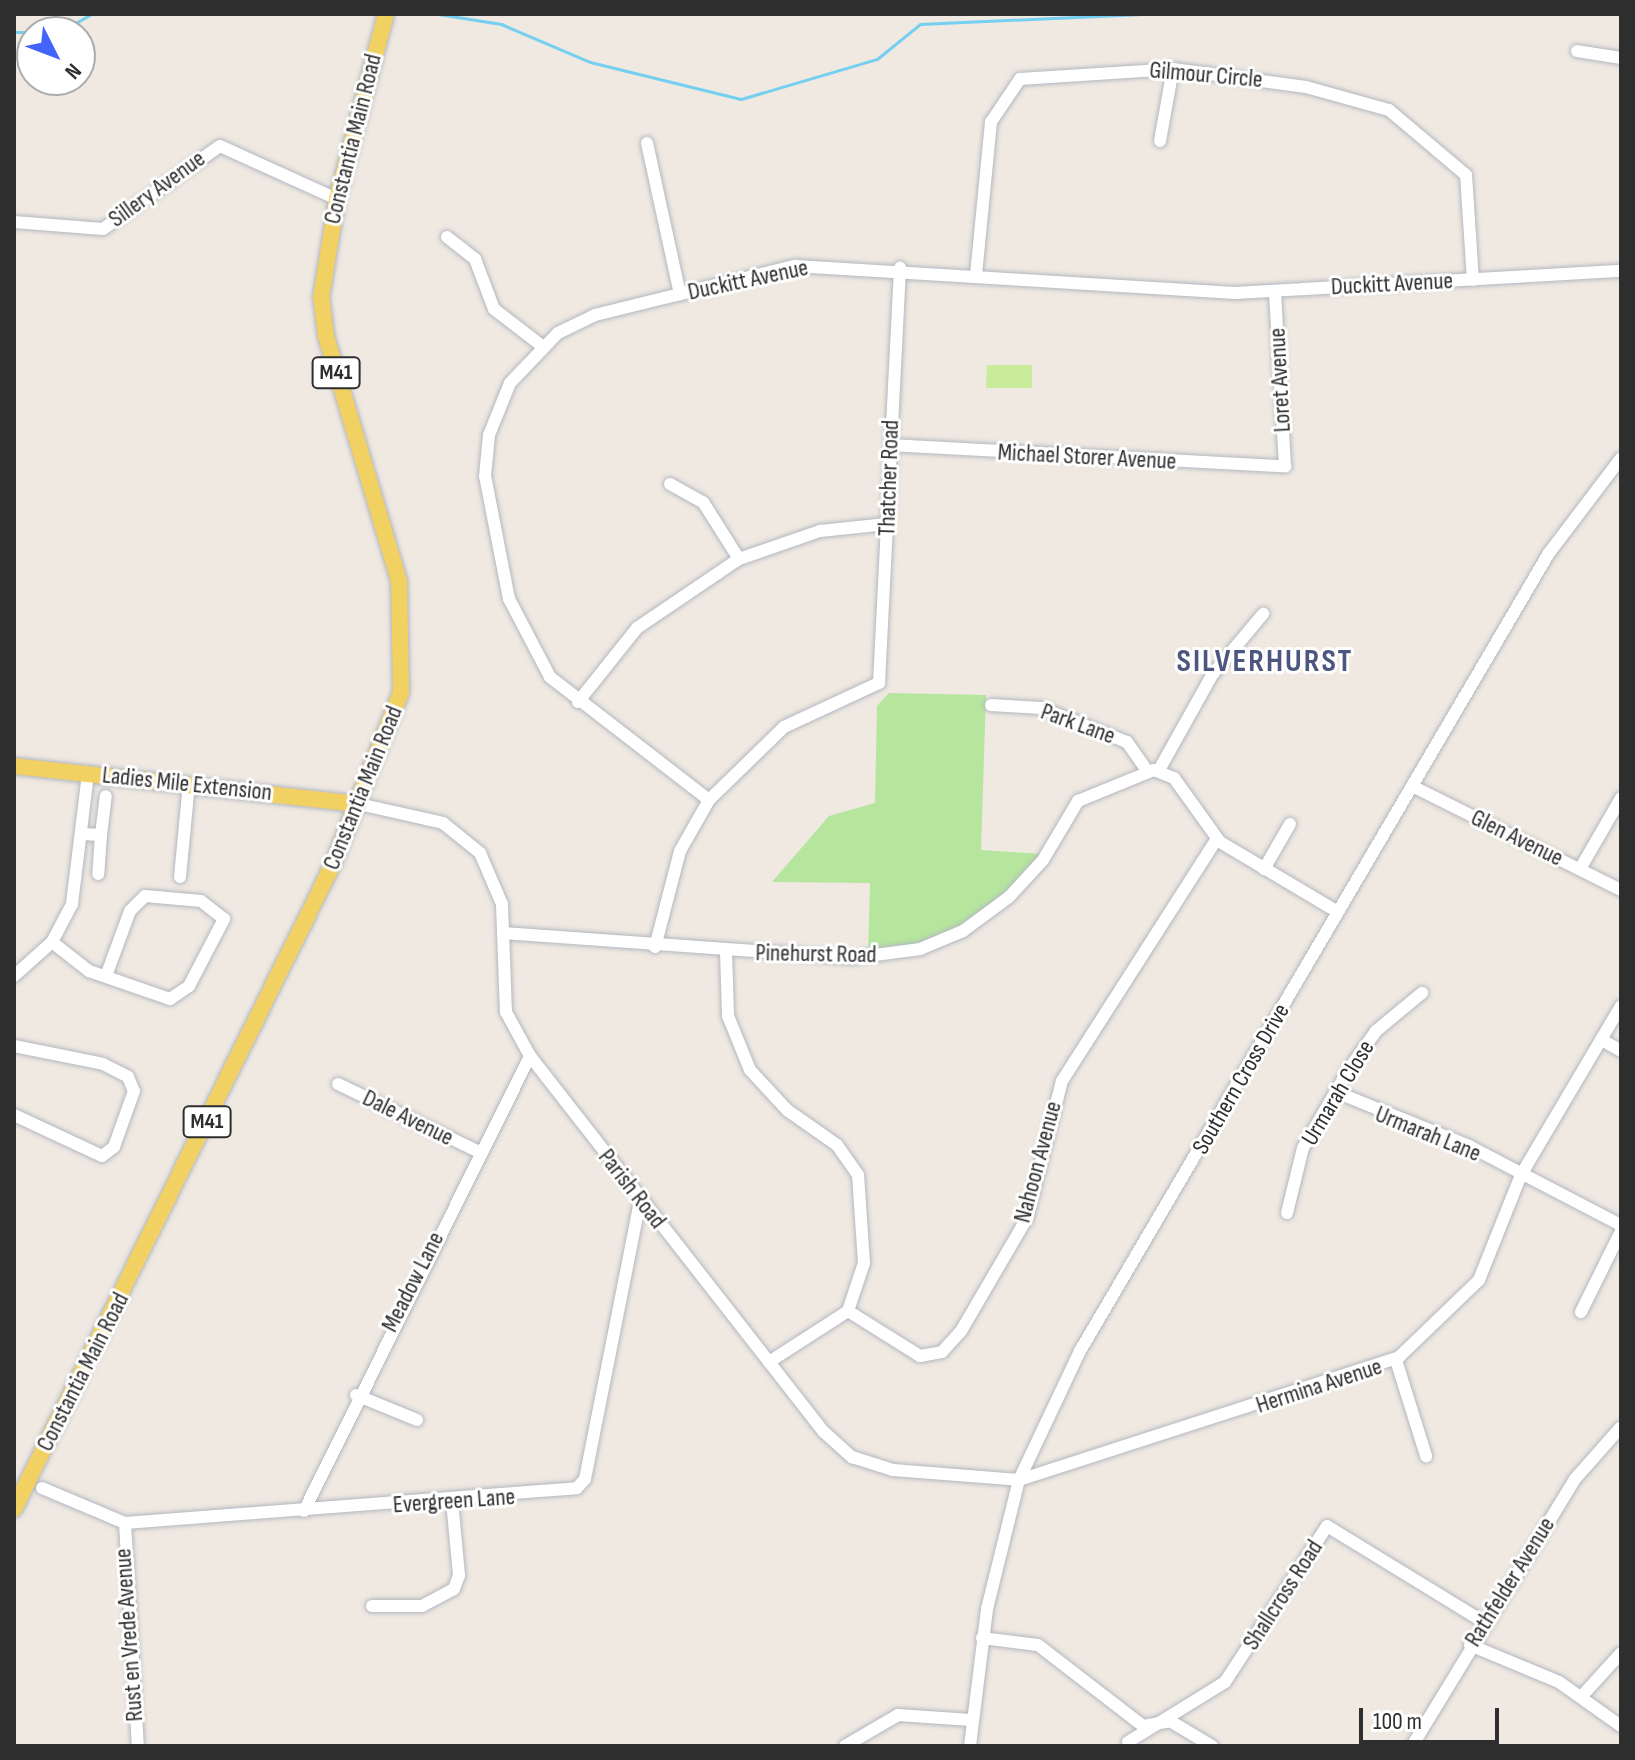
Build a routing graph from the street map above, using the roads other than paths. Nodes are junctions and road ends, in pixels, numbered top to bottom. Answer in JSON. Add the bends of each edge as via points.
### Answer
{"nodes":[{"id":1,"x":386,"y":14,"type":"edge"},
{"id":2,"x":1577,"y":51,"type":"dead end"},
{"id":3,"x":1621,"y":58,"type":"edge"},
{"id":4,"x":1173,"y":69,"type":"junction"},
{"id":5,"x":1160,"y":141,"type":"dead end"},
{"id":6,"x":647,"y":143,"type":"dead end"},
{"id":7,"x":337,"y":199,"type":"junction"},
{"id":8,"x":14,"y":222,"type":"edge"},
{"id":9,"x":447,"y":237,"type":"dead end"},
{"id":10,"x":900,"y":268,"type":"junction"},
{"id":11,"x":1621,"y":271,"type":"edge"},
{"id":12,"x":976,"y":275,"type":"junction"},
{"id":13,"x":1473,"y":280,"type":"junction"},
{"id":14,"x":1275,"y":293,"type":"junction"},
{"id":15,"x":680,"y":294,"type":"junction"},
{"id":16,"x":542,"y":346,"type":"junction"},
{"id":17,"x":891,"y":445,"type":"junction"},
{"id":18,"x":1621,"y":458,"type":"edge"},
{"id":19,"x":1285,"y":466,"type":"joint"},
{"id":20,"x":670,"y":484,"type":"dead end"},
{"id":21,"x":887,"y":524,"type":"junction"},
{"id":22,"x":739,"y":559,"type":"junction"},
{"id":23,"x":1263,"y":614,"type":"dead end"},
{"id":24,"x":578,"y":702,"type":"junction"},
{"id":25,"x":991,"y":705,"type":"dead end"},
{"id":26,"x":14,"y":766,"type":"edge"},
{"id":27,"x":1153,"y":771,"type":"junction"},
{"id":28,"x":88,"y":774,"type":"junction"},
{"id":29,"x":189,"y":784,"type":"junction"},
{"id":30,"x":1412,"y":786,"type":"junction"},
{"id":31,"x":106,"y":796,"type":"dead end"},
{"id":32,"x":1621,"y":798,"type":"edge"},
{"id":33,"x":709,"y":800,"type":"junction"},
{"id":34,"x":359,"y":804,"type":"junction"},
{"id":35,"x":1290,"y":824,"type":"dead end"},
{"id":36,"x":82,"y":834,"type":"junction"},
{"id":37,"x":101,"y":835,"type":"junction"},
{"id":38,"x":1216,"y":840,"type":"junction"},
{"id":39,"x":1264,"y":869,"type":"junction"},
{"id":40,"x":1580,"y":869,"type":"junction"},
{"id":41,"x":98,"y":874,"type":"dead end"},
{"id":42,"x":180,"y":877,"type":"dead end"},
{"id":43,"x":1621,"y":890,"type":"edge"},
{"id":44,"x":1338,"y":912,"type":"junction"},
{"id":45,"x":503,"y":933,"type":"junction"},
{"id":46,"x":52,"y":942,"type":"junction"},
{"id":47,"x":655,"y":947,"type":"junction"},
{"id":48,"x":726,"y":951,"type":"junction"},
{"id":49,"x":14,"y":976,"type":"edge"},
{"id":50,"x":106,"y":976,"type":"junction"},
{"id":51,"x":1422,"y":993,"type":"dead end"},
{"id":52,"x":1621,"y":1006,"type":"edge"},
{"id":53,"x":1602,"y":1040,"type":"junction"},
{"id":54,"x":14,"y":1046,"type":"edge"},
{"id":55,"x":1621,"y":1051,"type":"edge"},
{"id":56,"x":530,"y":1056,"type":"junction"},
{"id":57,"x":338,"y":1084,"type":"dead end"},
{"id":58,"x":1336,"y":1092,"type":"junction"},
{"id":59,"x":14,"y":1115,"type":"edge"},
{"id":60,"x":479,"y":1152,"type":"junction"},
{"id":61,"x":1521,"y":1175,"type":"junction"},
{"id":62,"x":640,"y":1200,"type":"junction"},
{"id":63,"x":1287,"y":1213,"type":"dead end"},
{"id":64,"x":656,"y":1220,"type":"junction"},
{"id":65,"x":1621,"y":1228,"type":"edge"},
{"id":66,"x":634,"y":1231,"type":"junction"},
{"id":67,"x":848,"y":1311,"type":"junction"},
{"id":68,"x":1581,"y":1312,"type":"dead end"},
{"id":69,"x":1396,"y":1360,"type":"junction"},
{"id":70,"x":769,"y":1362,"type":"junction"},
{"id":71,"x":356,"y":1395,"type":"junction"},
{"id":72,"x":417,"y":1420,"type":"dead end"},
{"id":73,"x":1621,"y":1427,"type":"edge"},
{"id":74,"x":1426,"y":1456,"type":"dead end"},
{"id":75,"x":1019,"y":1480,"type":"junction"},
{"id":76,"x":42,"y":1488,"type":"dead end"},
{"id":77,"x":452,"y":1501,"type":"junction"},
{"id":78,"x":14,"y":1509,"type":"edge"},
{"id":79,"x":304,"y":1511,"type":"junction"},
{"id":80,"x":125,"y":1523,"type":"junction"},
{"id":81,"x":372,"y":1606,"type":"dead end"},
{"id":82,"x":1485,"y":1623,"type":"junction"},
{"id":83,"x":982,"y":1638,"type":"junction"},
{"id":84,"x":1470,"y":1645,"type":"junction"},
{"id":85,"x":1621,"y":1653,"type":"edge"},
{"id":86,"x":1581,"y":1697,"type":"junction"},
{"id":87,"x":971,"y":1720,"type":"junction"},
{"id":88,"x":1156,"y":1724,"type":"junction"},
{"id":89,"x":1621,"y":1726,"type":"edge"},
{"id":90,"x":1128,"y":1742,"type":"dead end"},
{"id":91,"x":138,"y":1746,"type":"edge"},
{"id":92,"x":845,"y":1746,"type":"edge"},
{"id":93,"x":970,"y":1746,"type":"edge"},
{"id":94,"x":1212,"y":1746,"type":"edge"},
{"id":95,"x":1412,"y":1746,"type":"edge"}],
"edges":[{"from":1,"to":7,"type":"main road","name":"Constantia Main Road","number":"M41"},
{"from":2,"to":3,"type":"street"},
{"from":4,"to":5,"type":"street"},
{"from":4,"to":12,"type":"street","name":"Gilmour Circle","via":[[1020,79],[991,122]]},
{"from":4,"to":13,"type":"street","name":"Gilmour Circle","via":[[1306,87],[1389,110],[1466,175]]},
{"from":6,"to":15,"type":"street"},
{"from":7,"to":8,"type":"street","name":"Sillery Avenue","via":[[220,146],[103,229]]},
{"from":7,"to":34,"type":"main road","name":"Constantia Main Road","number":"M41","via":[[321,280],[326,336],[405,621],[401,692]]},
{"from":9,"to":16,"type":"street","via":[[475,259],[494,309]]},
{"from":10,"to":12,"type":"street","name":"Duckitt Avenue"},
{"from":10,"to":15,"type":"street","name":"Duckitt Avenue","via":[[795,266]]},
{"from":10,"to":17,"type":"street","name":"Thatcher Road"},
{"from":11,"to":13,"type":"street","name":"Duckitt Avenue"},
{"from":12,"to":14,"type":"street","name":"Duckitt Avenue","via":[[1132,291]]},
{"from":13,"to":14,"type":"street","name":"Duckitt Avenue"},
{"from":14,"to":19,"type":"street","name":"Loret Avenue"},
{"from":15,"to":16,"type":"street","name":"Duckitt Avenue","via":[[595,315]]},
{"from":16,"to":24,"type":"street","name":"Duckitt Avenue","via":[[498,409],[485,476],[515,619],[536,659]]},
{"from":17,"to":19,"type":"street","name":"Michael Storer Avenue"},
{"from":17,"to":21,"type":"street","name":"Thatcher Road"},
{"from":18,"to":30,"type":"street","name":"Southern Cross Drive","via":[[1567,523]]},
{"from":20,"to":22,"type":"street","via":[[703,502]]},
{"from":21,"to":22,"type":"street","via":[[829,529]]},
{"from":21,"to":33,"type":"street","name":"Thatcher Road","via":[[877,686],[784,727]]},
{"from":22,"to":24,"type":"street","via":[[637,628]]},
{"from":23,"to":27,"type":"street","via":[[1212,675]]},
{"from":24,"to":33,"type":"street","name":"Duckitt Avenue"},
{"from":25,"to":27,"type":"street","name":"Park Lane","via":[[1041,708],[1127,742]]},
{"from":26,"to":28,"type":"main road","name":"Ladies Mile Extension"},
{"from":27,"to":38,"type":"street","via":[[1174,778]]},
{"from":27,"to":48,"type":"street","name":"Pinehurst Road","via":[[1078,801],[1024,881],[963,931],[871,958]]},
{"from":28,"to":29,"type":"main road","name":"Ladies Mile Extension"},
{"from":28,"to":36,"type":"street"},
{"from":29,"to":34,"type":"main road","name":"Ladies Mile Extension"},
{"from":29,"to":42,"type":"street"},
{"from":30,"to":40,"type":"street","name":"Glen Avenue"},
{"from":30,"to":44,"type":"street","name":"Southern Cross Drive"},
{"from":31,"to":37,"type":"street"},
{"from":32,"to":40,"type":"street"},
{"from":33,"to":47,"type":"street","via":[[680,851]]},
{"from":34,"to":45,"type":"street","name":"Parish Road","via":[[428,818],[468,840],[496,880]]},
{"from":34,"to":78,"type":"main road","name":"Constantia Main Road","number":"M41"},
{"from":35,"to":39,"type":"street"},
{"from":36,"to":37,"type":"street"},
{"from":36,"to":46,"type":"street","via":[[72,904]]},
{"from":37,"to":41,"type":"street"},
{"from":38,"to":39,"type":"street"},
{"from":38,"to":67,"type":"street","name":"Nahoon Avenue","via":[[1062,1081],[1027,1218],[961,1331],[942,1352],[920,1356]]},
{"from":39,"to":44,"type":"street"},
{"from":40,"to":43,"type":"street","name":"Glen Avenue"},
{"from":44,"to":75,"type":"street","name":"Southern Cross Drive","via":[[1080,1351]]},
{"from":45,"to":47,"type":"street","name":"Pinehurst Road"},
{"from":45,"to":56,"type":"street","name":"Parish Road","via":[[502,997]]},
{"from":46,"to":49,"type":"street"},
{"from":46,"to":50,"type":"street"},
{"from":47,"to":48,"type":"street","name":"Pinehurst Road"},
{"from":48,"to":67,"type":"street","via":[[728,1016],[750,1070],[787,1110],[837,1145],[858,1175],[864,1263]]},
{"from":50,"to":50,"type":"street","via":[[177,998],[224,919],[201,901],[145,896],[130,911]]},
{"from":51,"to":58,"type":"street","name":"Urmarah Close","via":[[1370,1037]]},
{"from":52,"to":53,"type":"street","name":"Hermina Avenue"},
{"from":53,"to":55,"type":"street"},
{"from":53,"to":61,"type":"street","name":"Hermina Avenue"},
{"from":54,"to":59,"type":"street","via":[[103,1064],[128,1077],[134,1091],[114,1147],[102,1156]]},
{"from":56,"to":60,"type":"street","name":"Meadow Lane"},
{"from":56,"to":62,"type":"street","name":"Parish Road"},
{"from":57,"to":60,"type":"street","name":"Dale Avenue"},
{"from":58,"to":61,"type":"street","name":"Urmarah Lane","via":[[1386,1119],[1449,1137]]},
{"from":58,"to":63,"type":"street","name":"Urmarah Close","via":[[1303,1148]]},
{"from":60,"to":71,"type":"street","name":"Meadow Lane"},
{"from":61,"to":65,"type":"street","name":"Urmarah Lane"},
{"from":61,"to":69,"type":"street","name":"Hermina Avenue","via":[[1479,1280]]},
{"from":62,"to":64,"type":"street","name":"Parish Road"},
{"from":62,"to":66,"type":"street","name":"Evergreen Lane"},
{"from":64,"to":66,"type":"street"},
{"from":64,"to":70,"type":"street","name":"Parish Road"},
{"from":65,"to":68,"type":"street"},
{"from":66,"to":77,"type":"street","name":"Evergreen Lane","via":[[585,1479],[564,1493]]},
{"from":67,"to":70,"type":"street"},
{"from":69,"to":74,"type":"street"},
{"from":69,"to":75,"type":"street","name":"Hermina Avenue"},
{"from":70,"to":75,"type":"street","name":"Parish Road","via":[[852,1457],[893,1470]]},
{"from":71,"to":72,"type":"street"},
{"from":71,"to":79,"type":"street","name":"Meadow Lane"},
{"from":73,"to":82,"type":"street","name":"Rathfelder Avenue","via":[[1593,1453]]},
{"from":75,"to":83,"type":"street","name":"Southern Cross Drive"},
{"from":76,"to":80,"type":"street","name":"Evergreen Lane"},
{"from":77,"to":79,"type":"street","name":"Evergreen Lane"},
{"from":77,"to":81,"type":"street","via":[[459,1575],[454,1589],[422,1606]]},
{"from":79,"to":80,"type":"street","name":"Evergreen Lane"},
{"from":80,"to":91,"type":"street","name":"Rust en Vrede Avenue","via":[[121,1553]]},
{"from":82,"to":84,"type":"street","name":"Rathfelder Avenue"},
{"from":82,"to":88,"type":"street","name":"Shallcross Road","via":[[1327,1526],[1215,1688]]},
{"from":83,"to":87,"type":"street","name":"Southern Cross Drive"},
{"from":83,"to":88,"type":"street","via":[[1048,1650],[1143,1726]]},
{"from":84,"to":86,"type":"street"},
{"from":84,"to":95,"type":"street","name":"Rathfelder Avenue"},
{"from":85,"to":86,"type":"street"},
{"from":86,"to":89,"type":"street"},
{"from":87,"to":92,"type":"street","via":[[898,1715]]},
{"from":87,"to":93,"type":"street","name":"Southern Cross Drive"},
{"from":88,"to":90,"type":"street","name":"Shallcross Road"},
{"from":88,"to":94,"type":"street","via":[[1170,1721]]}]}
